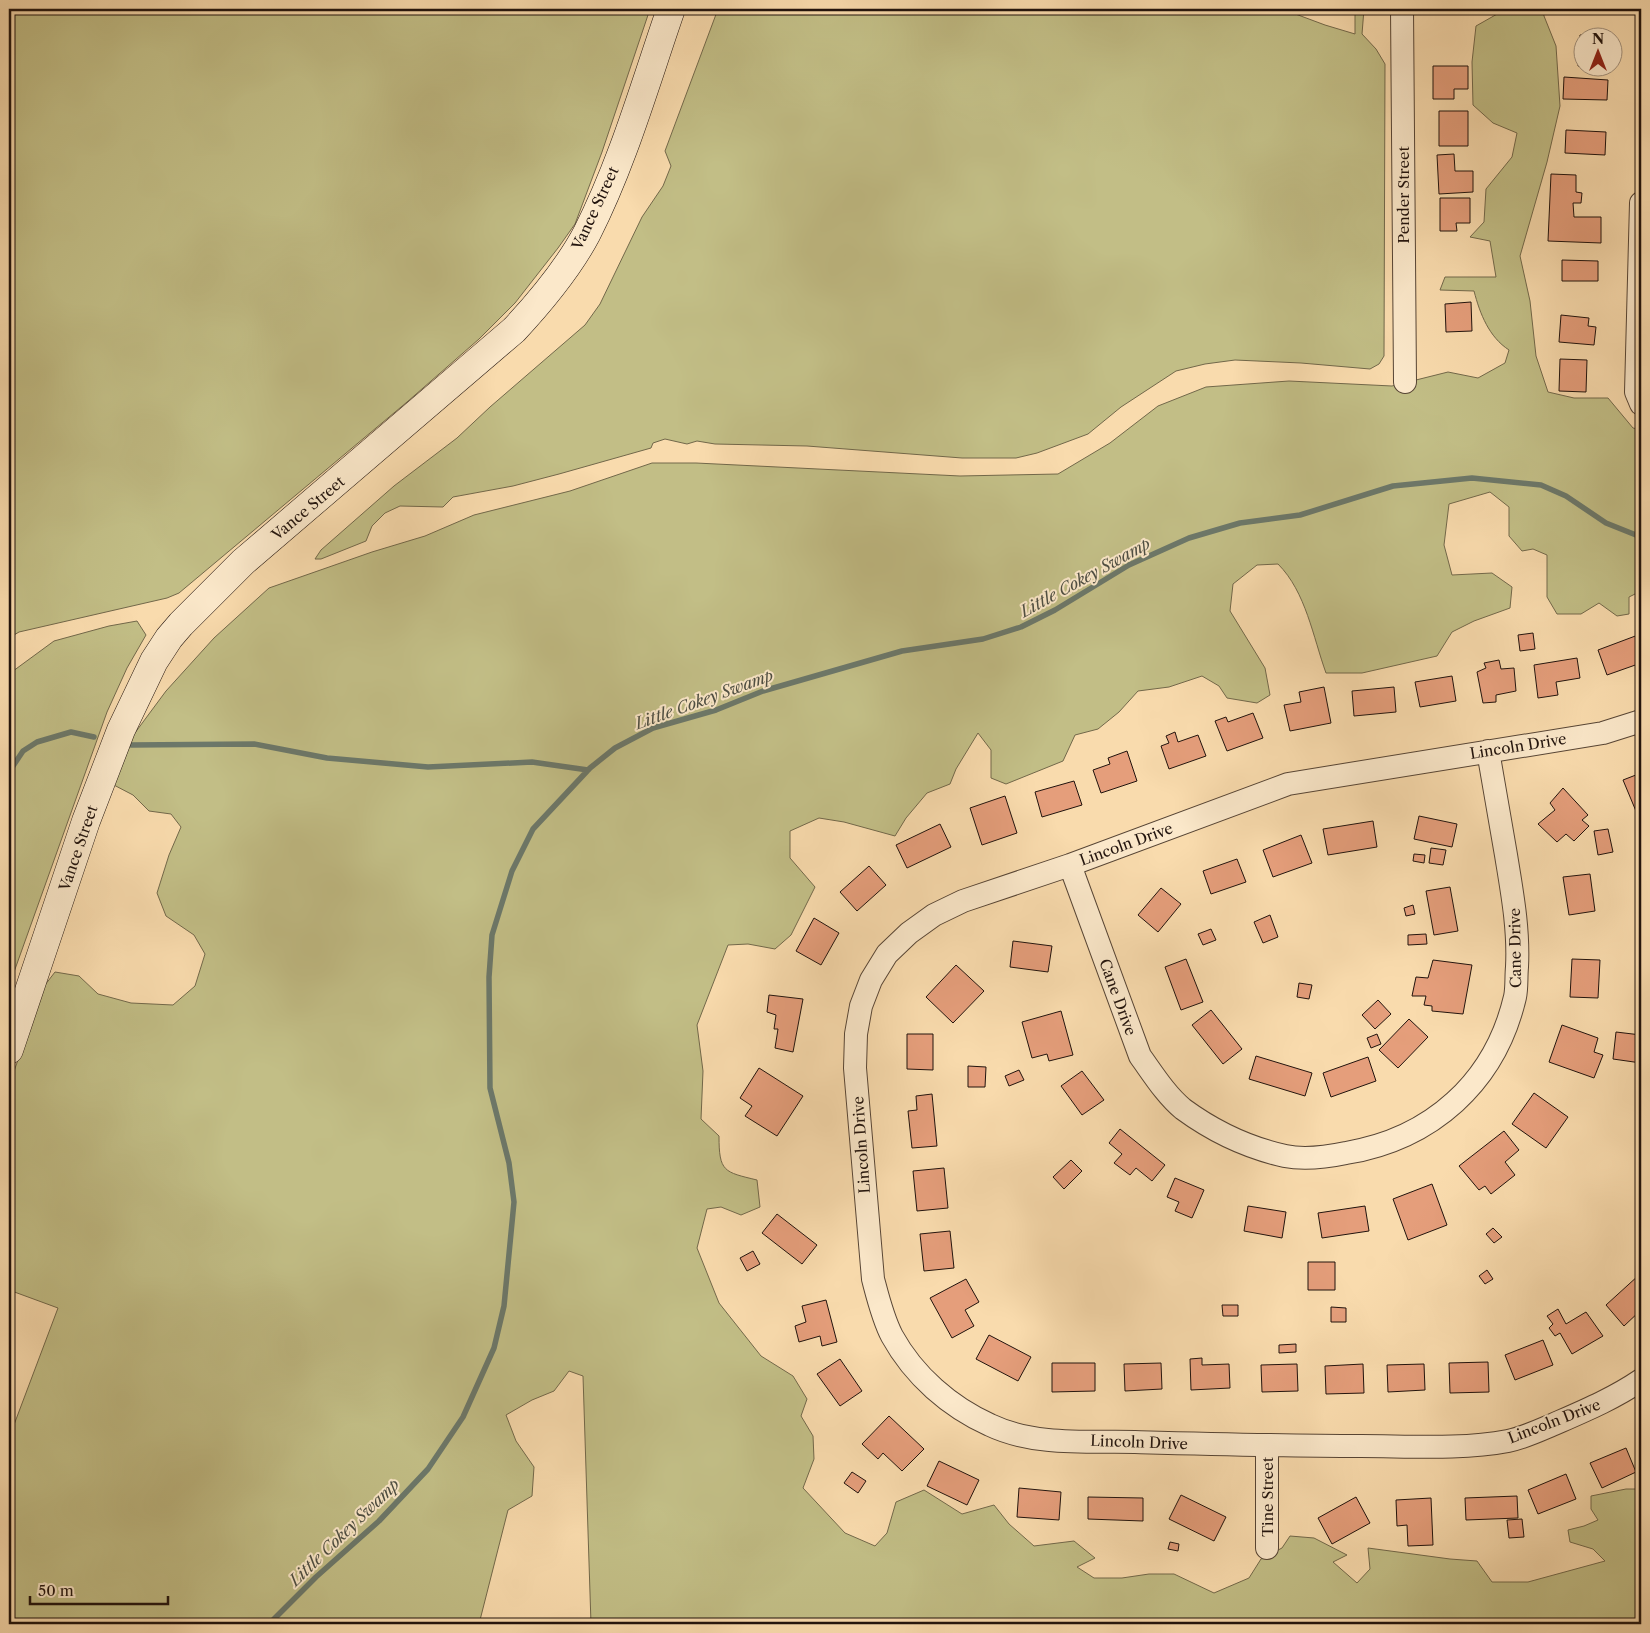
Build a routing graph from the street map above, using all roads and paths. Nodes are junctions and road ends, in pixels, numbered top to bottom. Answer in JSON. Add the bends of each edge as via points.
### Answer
{"nodes":[{"id":1,"x":671,"y":9,"type":"edge"},
{"id":2,"x":1402,"y":9,"type":"edge"},
{"id":3,"x":1641,"y":203,"type":"edge"},
{"id":4,"x":1405,"y":382,"type":"dead end"},
{"id":5,"x":1641,"y":404,"type":"edge"},
{"id":6,"x":1641,"y":721,"type":"edge"},
{"id":7,"x":1488,"y":751,"type":"junction"},
{"id":8,"x":1070,"y":865,"type":"junction"},
{"id":9,"x":9,"y":1050,"type":"edge"},
{"id":10,"x":1641,"y":1380,"type":"edge"},
{"id":11,"x":1267,"y":1446,"type":"junction"},
{"id":12,"x":1267,"y":1548,"type":"dead end"}],
"edges":[{"from":1,"to":9,"type":"street","name":"Vance Street","via":[[606,190],[586,234],[541,300],[514,330],[243,562],[181,624],[154,661],[121,730],[86,821]]},
{"from":2,"to":4,"type":"street","name":"Pender Street"},
{"from":3,"to":5,"type":"street","via":[[1636,392]]},
{"from":6,"to":7,"type":"street","name":"Lincoln Drive","via":[[1602,733]]},
{"from":7,"to":8,"type":"street","name":"Lincoln Drive","via":[[1288,784]]},
{"from":7,"to":8,"type":"street","name":"Cane Drive","via":[[1515,908],[1518,952],[1516,996],[1504,1035],[1461,1097],[1431,1122],[1397,1140],[1363,1150],[1326,1157],[1287,1156],[1251,1146],[1212,1128],[1182,1108],[1140,1056]]},
{"from":8,"to":11,"type":"street","name":"Lincoln Drive","via":[[963,901],[934,915],[887,954],[871,980],[861,1006],[855,1068],[873,1279],[879,1305],[892,1336],[933,1388],[960,1409],[992,1426],[1024,1437],[1061,1440]]},
{"from":10,"to":11,"type":"street","name":"Lincoln Drive","via":[[1617,1396],[1510,1441],[1474,1445]]},
{"from":11,"to":12,"type":"street","name":"Tine Street"}]}
